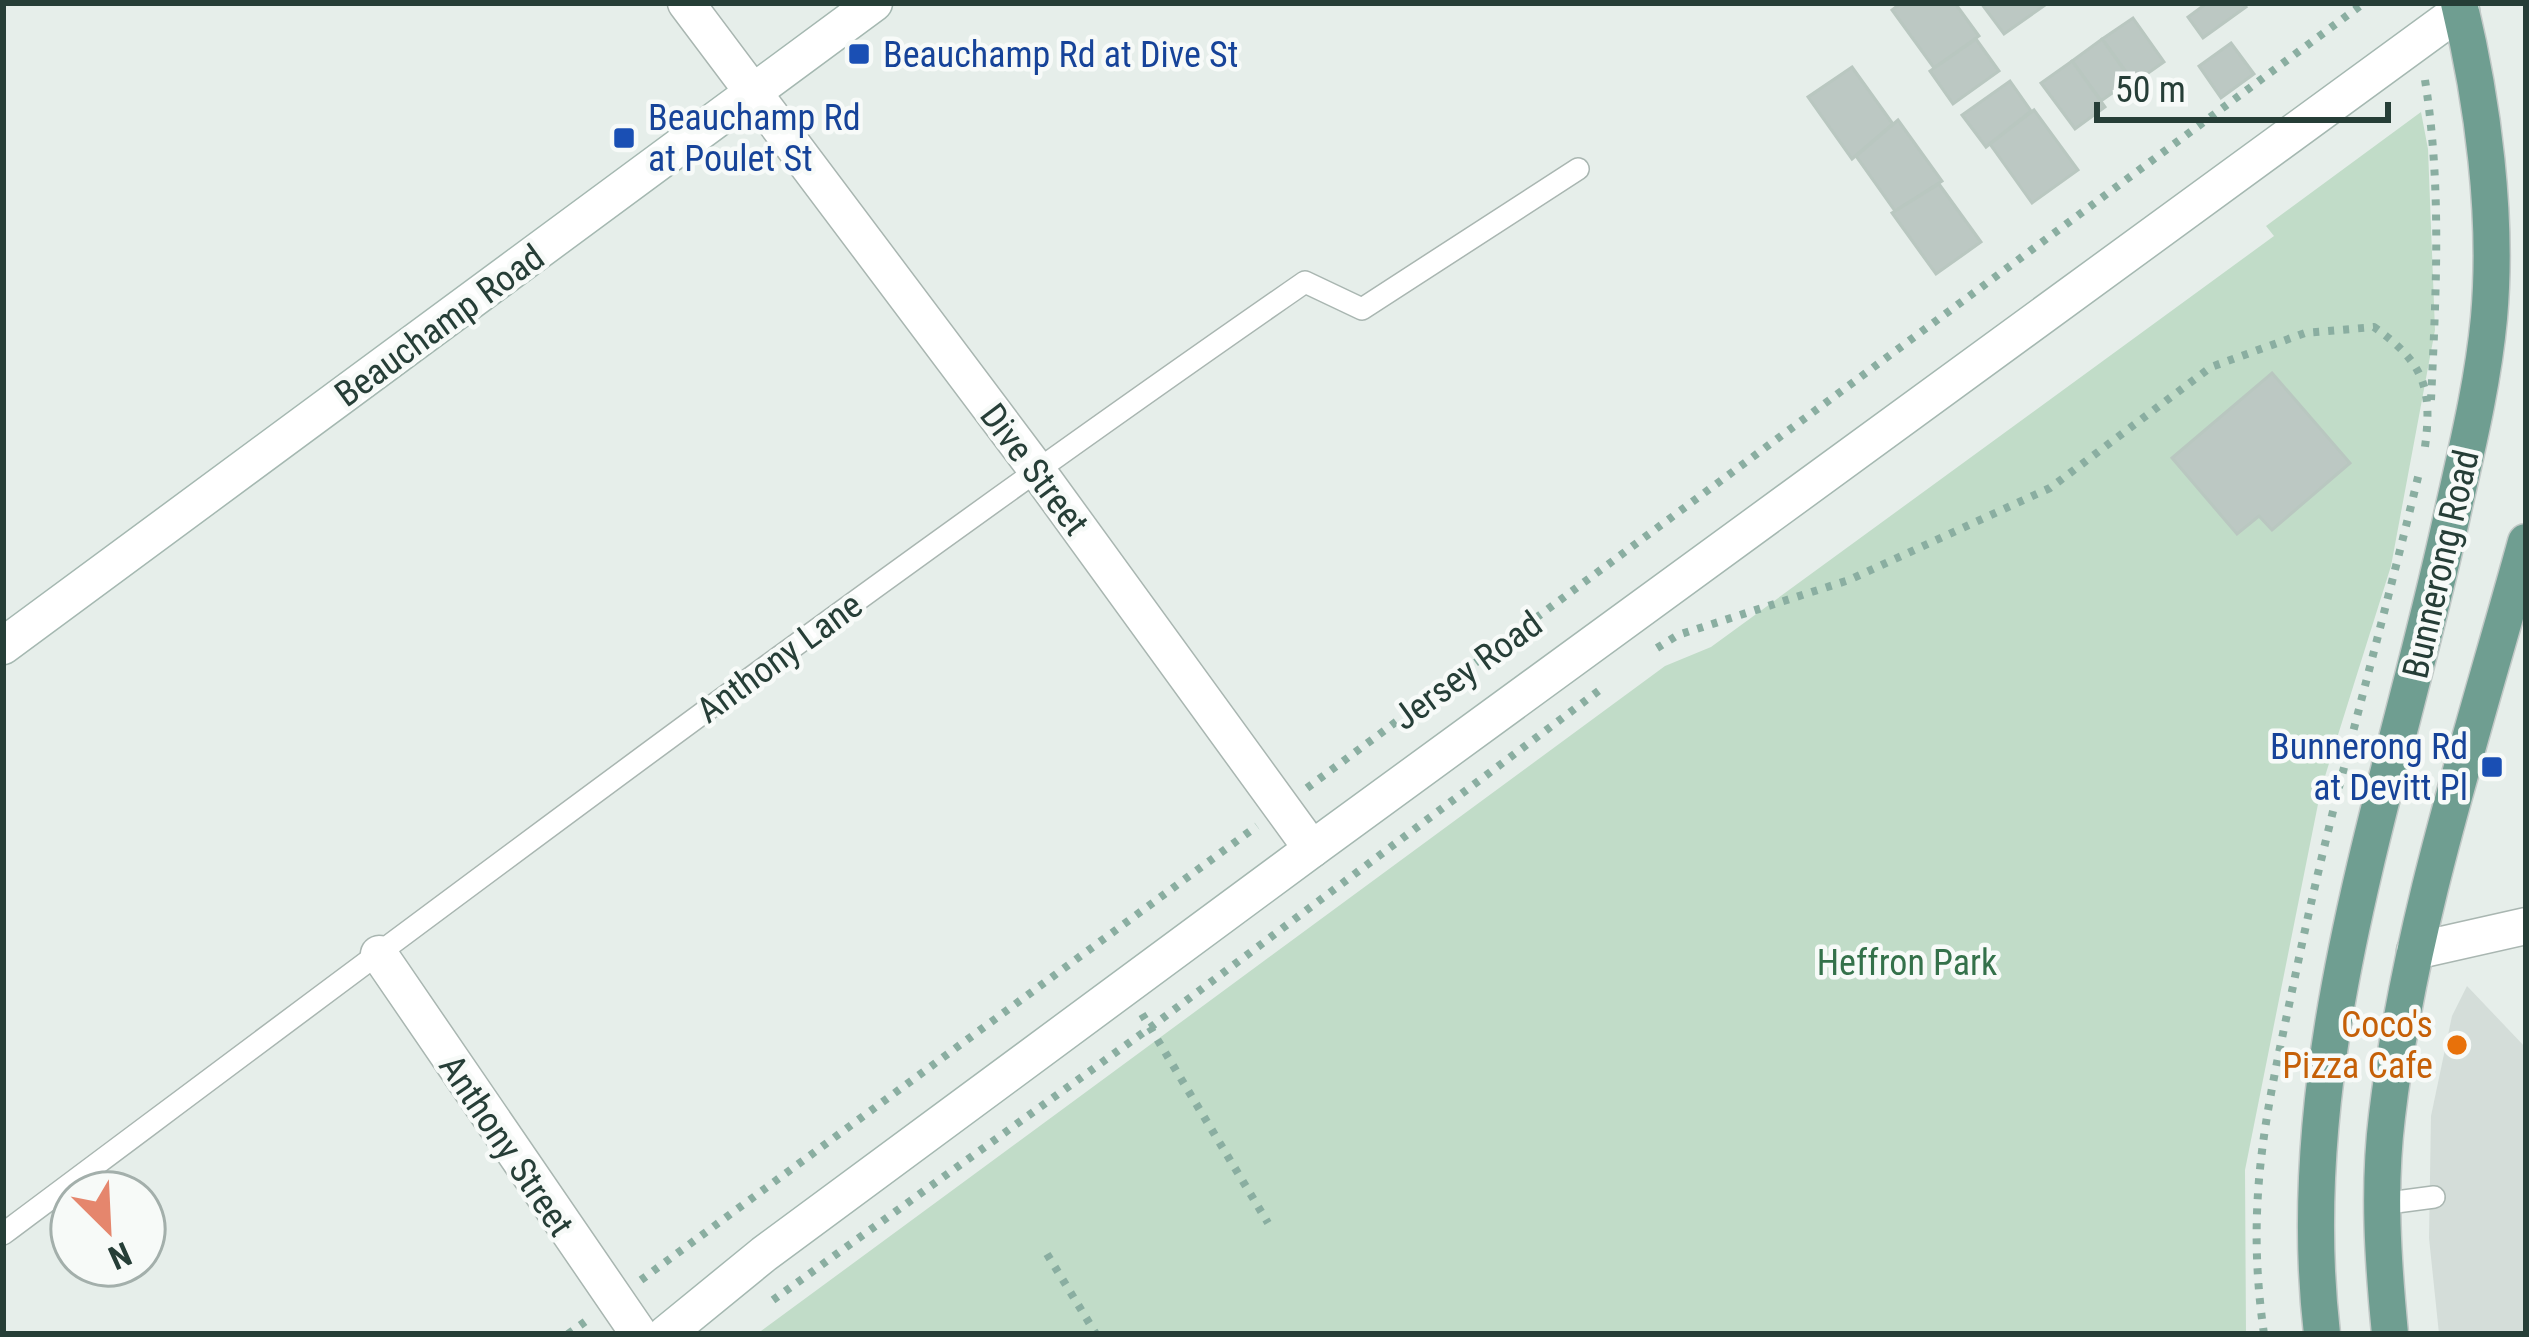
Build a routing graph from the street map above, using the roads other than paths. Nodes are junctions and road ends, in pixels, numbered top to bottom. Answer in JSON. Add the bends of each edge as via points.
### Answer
{"nodes":[{"id":1,"x":686,"y":3,"type":"edge"},
{"id":2,"x":874,"y":3,"type":"edge"},
{"id":3,"x":2460,"y":6,"type":"edge"},
{"id":4,"x":752,"y":94,"type":"junction"},
{"id":5,"x":1578,"y":169,"type":"dead end"},
{"id":6,"x":1036,"y":469,"type":"junction"},
{"id":7,"x":2526,"y":542,"type":"edge"},
{"id":8,"x":3,"y":646,"type":"edge"},
{"id":9,"x":1312,"y":849,"type":"junction"},
{"id":10,"x":2526,"y":926,"type":"edge"},
{"id":11,"x":2415,"y":950,"type":"junction"},
{"id":12,"x":379,"y":953,"type":"junction"},
{"id":13,"x":2434,"y":1197,"type":"dead end"},
{"id":14,"x":2381,"y":1204,"type":"junction"},
{"id":15,"x":3,"y":1234,"type":"edge"},
{"id":16,"x":638,"y":1334,"type":"edge"},
{"id":17,"x":666,"y":1334,"type":"edge"},
{"id":18,"x":2322,"y":1334,"type":"edge"},
{"id":19,"x":2390,"y":1334,"type":"edge"}],
"edges":[{"from":1,"to":4,"type":"street","name":"Dive Street"},
{"from":2,"to":4,"type":"street","name":"Beauchamp Road"},
{"from":3,"to":9,"type":"street","name":"Jersey Road"},
{"from":3,"to":18,"type":"main road","name":"Bunnerong Road","via":[[2480,112],[2489,315],[2443,557],[2336,997],[2313,1191]]},
{"from":4,"to":6,"type":"street","name":"Dive Street"},
{"from":4,"to":8,"type":"street","name":"Beauchamp Road"},
{"from":5,"to":6,"type":"lane","name":"Anthony Lane","via":[[1362,309],[1305,282]]},
{"from":6,"to":9,"type":"street","name":"Dive Street"},
{"from":6,"to":12,"type":"lane","name":"Anthony Lane"},
{"from":7,"to":11,"type":"main road","name":"Bunnerong Road"},
{"from":9,"to":17,"type":"street","name":"Jersey Road"},
{"from":10,"to":11,"type":"street"},
{"from":11,"to":14,"type":"main road","name":"Bunnerong Road","via":[[2386,1119]]},
{"from":12,"to":15,"type":"lane","name":"Anthony Lane"},
{"from":12,"to":16,"type":"street","name":"Anthony Street"},
{"from":13,"to":14,"type":"lane"},
{"from":14,"to":19,"type":"main road","name":"Bunnerong Road"}]}
